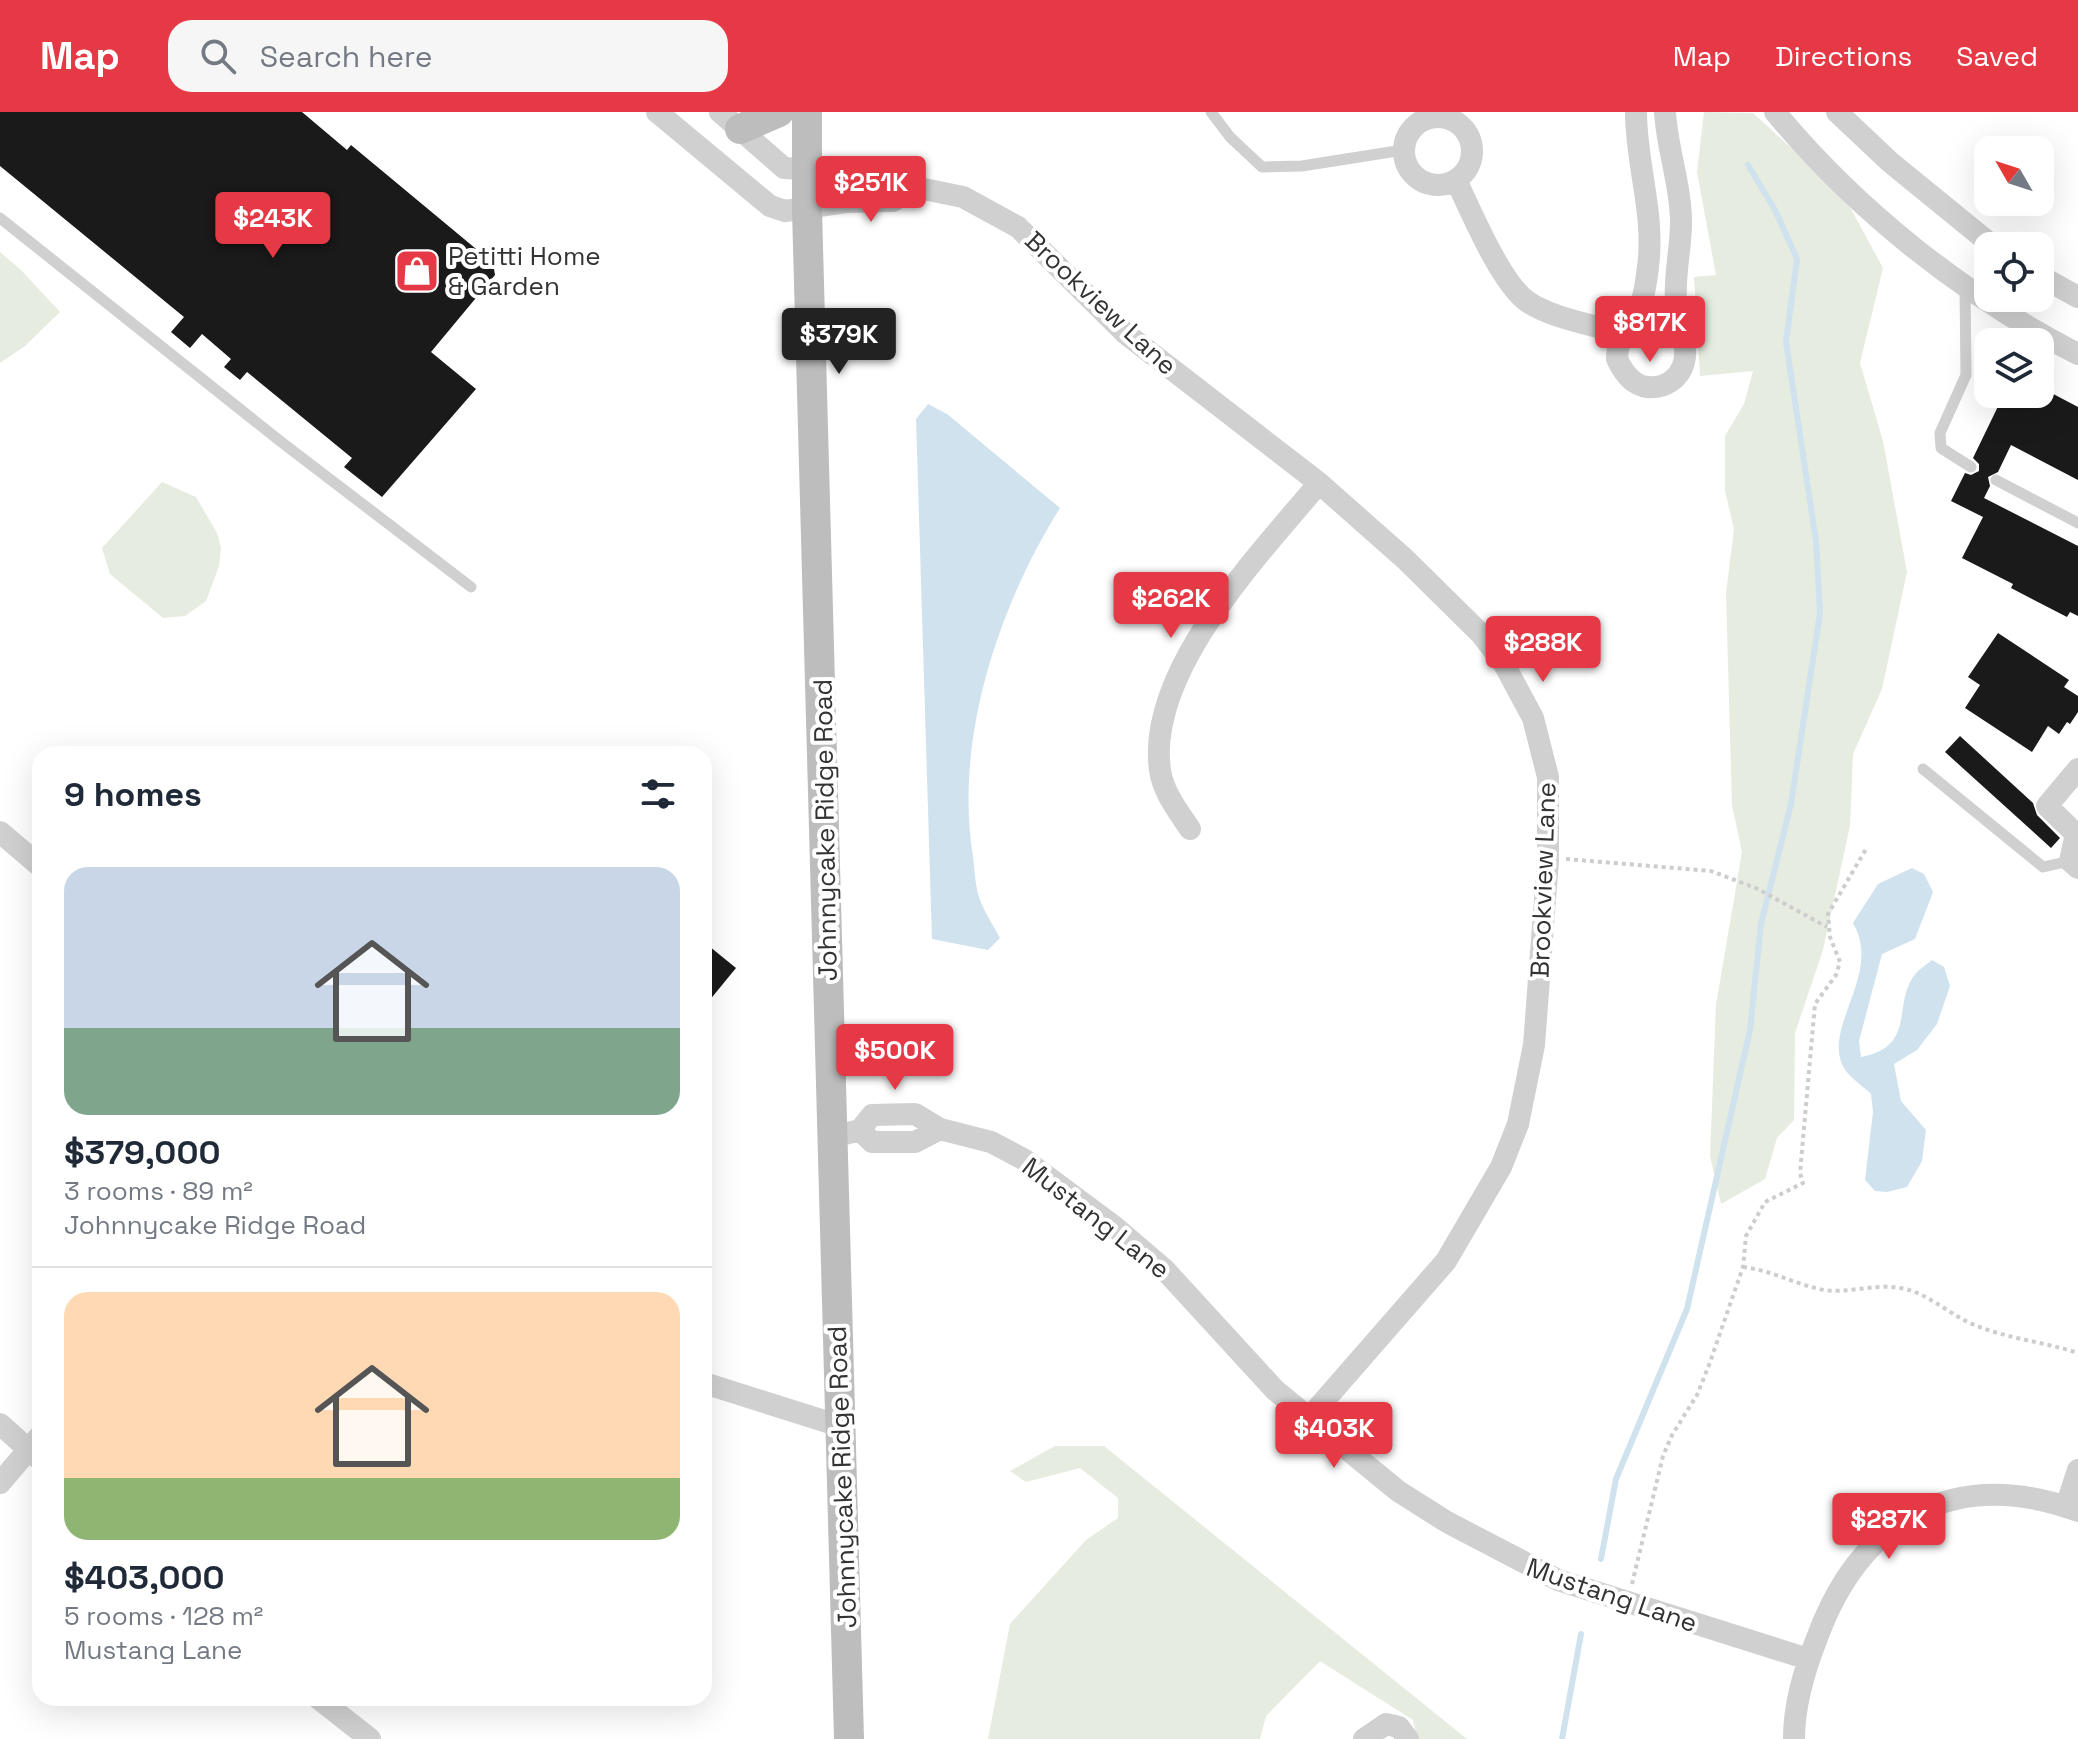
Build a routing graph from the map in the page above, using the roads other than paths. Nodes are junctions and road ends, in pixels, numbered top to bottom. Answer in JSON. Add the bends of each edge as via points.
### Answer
{"nodes":[{"id":1,"x":657,"y":112,"type":"edge"},
{"id":2,"x":779,"y":112,"type":"edge"},
{"id":3,"x":807,"y":112,"type":"edge"},
{"id":4,"x":1211,"y":112,"type":"edge"},
{"id":5,"x":1636,"y":112,"type":"edge"},
{"id":6,"x":1665,"y":112,"type":"edge"},
{"id":7,"x":1775,"y":112,"type":"edge"},
{"id":8,"x":1837,"y":112,"type":"edge"},
{"id":9,"x":730,"y":120,"type":"edge"},
{"id":10,"x":1403,"y":150,"type":"junction"},
{"id":11,"x":806,"y":170,"type":"junction"},
{"id":12,"x":1456,"y":180,"type":"junction"},
{"id":13,"x":914,"y":187,"type":"junction"},
{"id":14,"x":807,"y":210,"type":"junction"},
{"id":15,"x":0,"y":218,"type":"edge"},
{"id":16,"x":1976,"y":232,"type":"edge"},
{"id":17,"x":2054,"y":284,"type":"edge"},
{"id":18,"x":1965,"y":286,"type":"junction"},
{"id":19,"x":2078,"y":297,"type":"edge"},
{"id":20,"x":1622,"y":334,"type":"junction"},
{"id":21,"x":2078,"y":354,"type":"edge"},
{"id":22,"x":1971,"y":467,"type":"dead end"},
{"id":23,"x":1996,"y":480,"type":"dead end"},
{"id":24,"x":1319,"y":483,"type":"junction"},
{"id":25,"x":2078,"y":523,"type":"edge"},
{"id":26,"x":471,"y":587,"type":"dead end"},
{"id":27,"x":1923,"y":769,"type":"dead end"},
{"id":28,"x":2078,"y":769,"type":"edge"},
{"id":29,"x":1190,"y":829,"type":"dead end"},
{"id":30,"x":0,"y":832,"type":"edge"},
{"id":31,"x":32,"y":859,"type":"edge"},
{"id":32,"x":2074,"y":865,"type":"edge"},
{"id":33,"x":847,"y":1134,"type":"junction"},
{"id":34,"x":712,"y":1386,"type":"edge"},
{"id":35,"x":1309,"y":1418,"type":"junction"},
{"id":36,"x":0,"y":1424,"type":"edge"},
{"id":37,"x":840,"y":1426,"type":"junction"},
{"id":38,"x":32,"y":1445,"type":"edge"},
{"id":39,"x":32,"y":1452,"type":"edge"},
{"id":40,"x":2078,"y":1470,"type":"edge"},
{"id":41,"x":0,"y":1483,"type":"edge"},
{"id":42,"x":2072,"y":1509,"type":"edge"},
{"id":43,"x":1808,"y":1659,"type":"junction"},
{"id":44,"x":328,"y":1706,"type":"edge"},
{"id":45,"x":370,"y":1739,"type":"edge"},
{"id":46,"x":849,"y":1739,"type":"edge"},
{"id":47,"x":1364,"y":1739,"type":"edge"},
{"id":48,"x":1408,"y":1739,"type":"edge"},
{"id":49,"x":1794,"y":1739,"type":"edge"}],
"edges":[{"from":1,"to":14,"type":"street","via":[[770,206]]},
{"from":2,"to":9,"type":"main road"},
{"from":3,"to":11,"type":"main road","name":"Johnnycake Ridge Road"},
{"from":4,"to":10,"type":"lane","via":[[1262,167]]},
{"from":5,"to":20,"type":"street","via":[[1649,204],[1649,263],[1643,302]]},
{"from":6,"to":20,"type":"street","via":[[1681,220],[1675,297],[1686,353],[1683,366],[1661,387],[1639,386],[1617,359]]},
{"from":7,"to":18,"type":"street","via":[[1809,154]]},
{"from":8,"to":16,"type":"street"},
{"from":9,"to":11,"type":"street","name":"Brookview Lane","via":[[784,168]]},
{"from":10,"to":12,"type":"street","via":[[1409,170],[1425,183]]},
{"from":10,"to":12,"type":"street","via":[[1419,122],[1450,119],[1467,132],[1472,153]]},
{"from":11,"to":13,"type":"street","name":"Brookview Lane","via":[[896,174]]},
{"from":11,"to":14,"type":"main road","name":"Johnnycake Ridge Road"},
{"from":12,"to":20,"type":"street","via":[[1493,254],[1528,302]]},
{"from":13,"to":14,"type":"street","via":[[893,201]]},
{"from":13,"to":24,"type":"street","name":"Brookview Lane","via":[[963,197],[1018,227],[1125,333]]},
{"from":14,"to":33,"type":"main road","name":"Johnnycake Ridge Road"},
{"from":15,"to":26,"type":"lane"},
{"from":17,"to":19,"type":"street"},
{"from":18,"to":21,"type":"street"},
{"from":18,"to":22,"type":"lane","via":[[1966,375],[1940,433],[1941,448]]},
{"from":23,"to":25,"type":"lane"},
{"from":24,"to":29,"type":"street","via":[[1222,602],[1174,686],[1158,754],[1160,773]]},
{"from":24,"to":35,"type":"street","name":"Brookview Lane","via":[[1405,559],[1504,664],[1533,718],[1542,749],[1548,777],[1548,857],[1534,1045],[1518,1124],[1501,1167],[1446,1261]]},
{"from":27,"to":32,"type":"lane","via":[[2043,867]]},
{"from":28,"to":32,"type":"street","via":[[2047,806],[2076,834]]},
{"from":30,"to":31,"type":"street"},
{"from":33,"to":35,"type":"street","name":"Mustang Lane","via":[[872,1115],[915,1114],[940,1129],[991,1142],[1025,1160],[1164,1269],[1275,1390]]},
{"from":33,"to":37,"type":"main road","name":"Johnnycake Ridge Road"},
{"from":34,"to":37,"type":"street"},
{"from":35,"to":43,"type":"street","name":"Mustang Lane","via":[[1398,1491],[1558,1580]]},
{"from":36,"to":38,"type":"street"},
{"from":37,"to":46,"type":"main road","name":"Johnnycake Ridge Road"},
{"from":39,"to":41,"type":"street"},
{"from":40,"to":42,"type":"street"},
{"from":42,"to":43,"type":"street","via":[[2029,1497],[1991,1495],[1951,1501],[1912,1516],[1875,1542],[1844,1578]]},
{"from":43,"to":49,"type":"street"},
{"from":44,"to":45,"type":"street"},
{"from":47,"to":48,"type":"street","via":[[1386,1724],[1399,1727]]}]}
